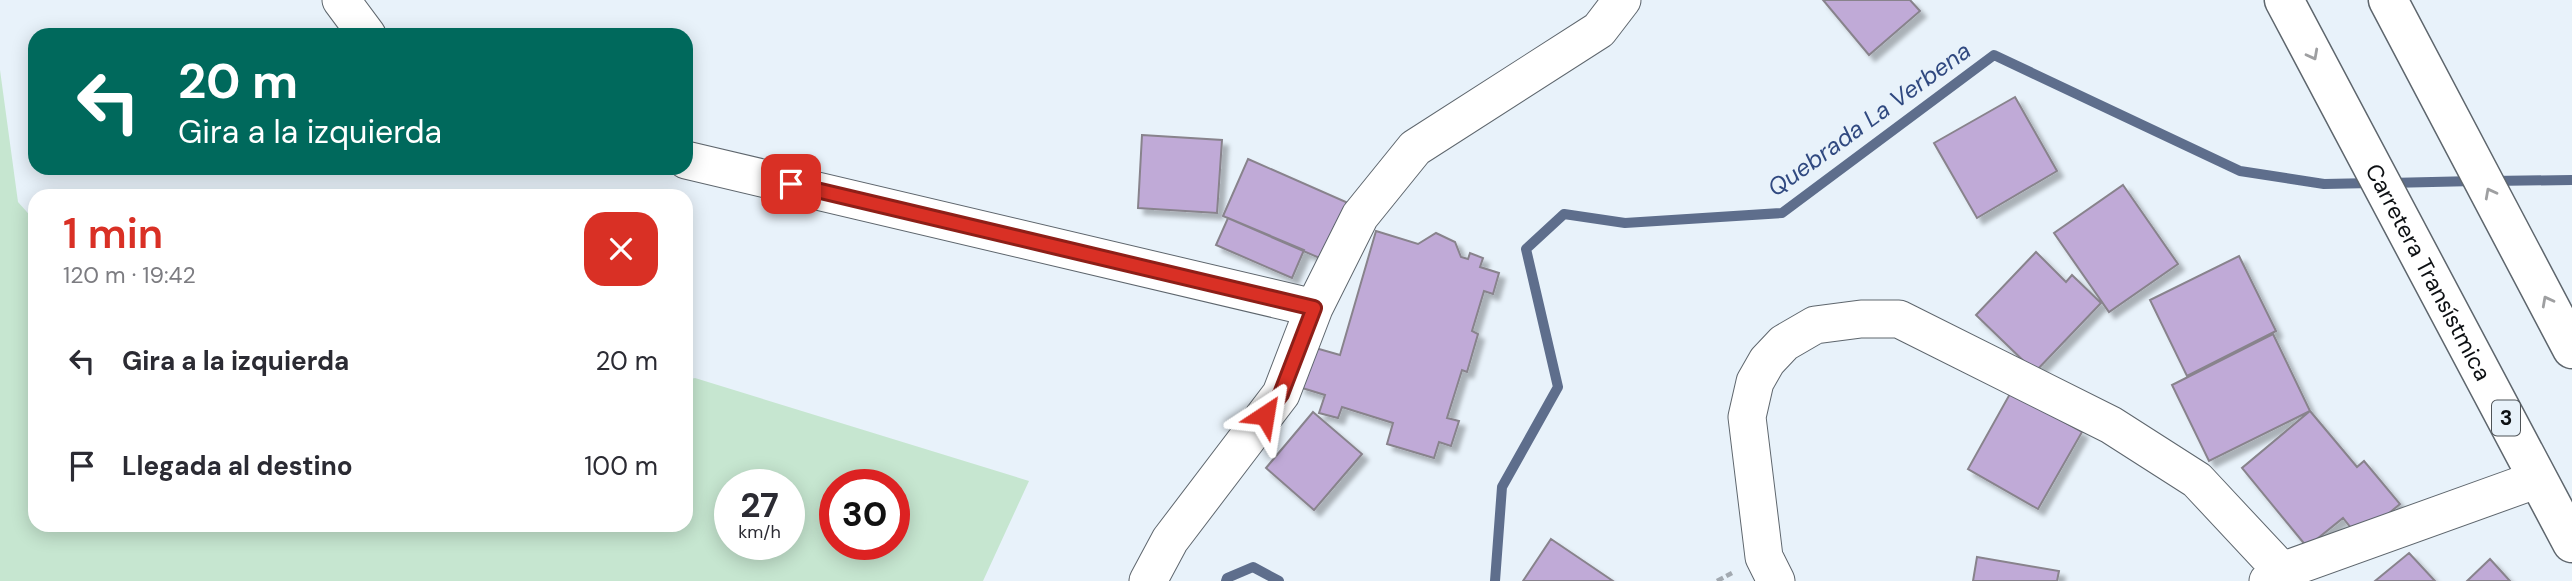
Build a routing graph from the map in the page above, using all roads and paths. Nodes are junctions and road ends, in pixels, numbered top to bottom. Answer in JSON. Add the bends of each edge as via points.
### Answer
{"nodes":[{"id":1,"x":341,"y":0,"type":"edge"},
{"id":2,"x":1622,"y":0,"type":"edge"},
{"id":3,"x":2284,"y":0,"type":"edge"},
{"id":4,"x":2389,"y":0,"type":"edge"},
{"id":5,"x":362,"y":28,"type":"edge"},
{"id":6,"x":693,"y":162,"type":"edge"},
{"id":7,"x":1314,"y":308,"type":"junction"},
{"id":8,"x":2572,"y":349,"type":"edge"},
{"id":9,"x":2538,"y":479,"type":"junction"},
{"id":10,"x":2572,"y":542,"type":"edge"},
{"id":11,"x":2275,"y":576,"type":"edge"},
{"id":12,"x":1148,"y":581,"type":"edge"},
{"id":13,"x":1776,"y":581,"type":"edge"}],
"edges":[{"from":1,"to":5,"type":"street"},
{"from":2,"to":7,"type":"street","via":[[1599,30],[1415,148],[1360,216]]},
{"from":3,"to":9,"type":"main road","name":"Carretera Transístmica","number":"3","one_way":true},
{"from":8,"to":4,"type":"main road","one_way":true},
{"from":6,"to":7,"type":"street"},
{"from":7,"to":12,"type":"street","via":[[1281,394],[1170,541]]},
{"from":9,"to":10,"type":"main road","name":"Carretera Transístmica","number":"3"},
{"from":9,"to":11,"type":"street"},
{"from":11,"to":13,"type":"street","via":[[2197,480],[2111,425],[1899,319],[1861,318],[1815,325],[1784,343],[1755,383],[1747,418],[1764,557]]}]}
